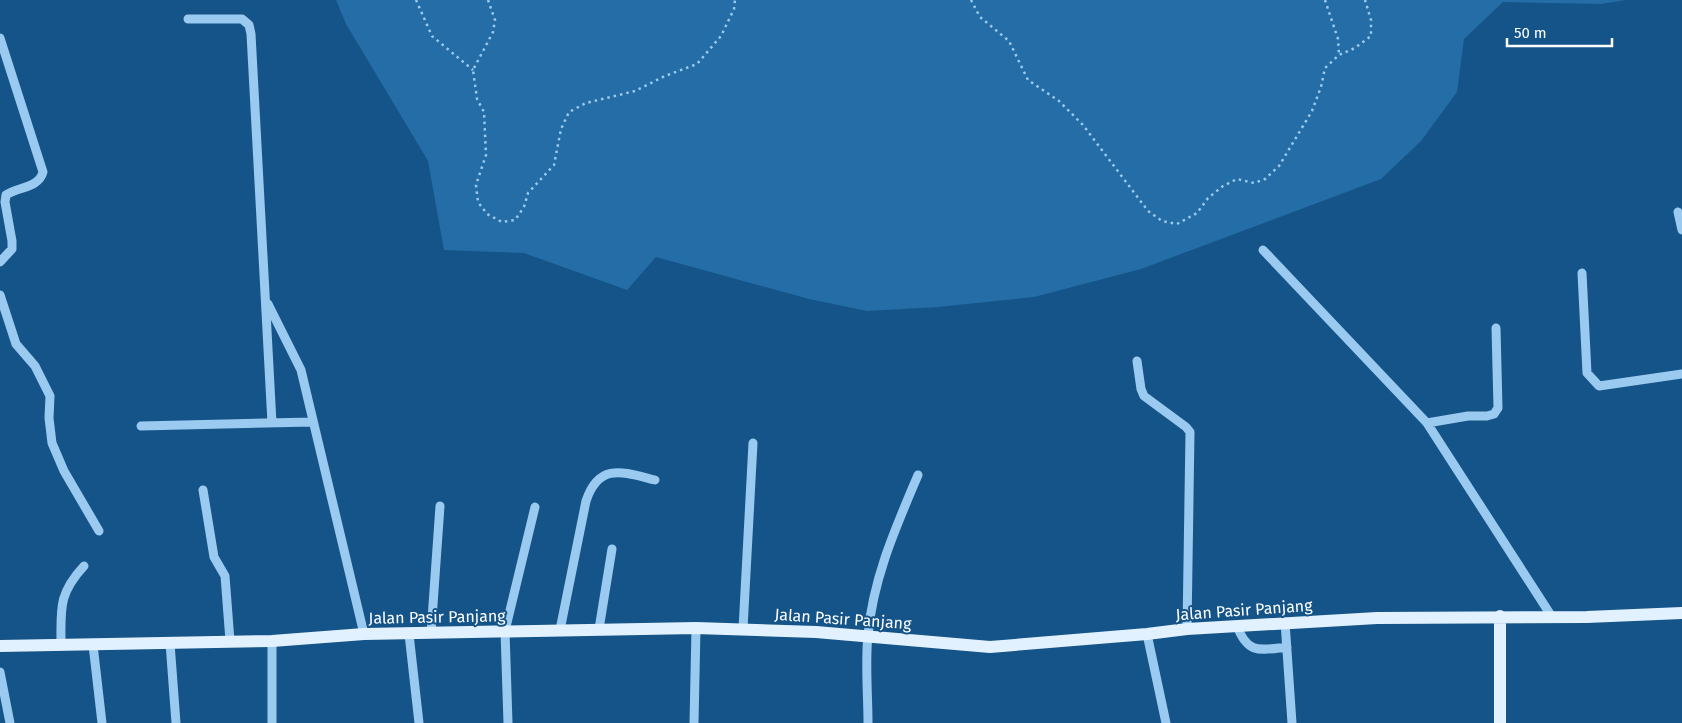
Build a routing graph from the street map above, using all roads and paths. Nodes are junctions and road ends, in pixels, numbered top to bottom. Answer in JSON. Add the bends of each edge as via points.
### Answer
{"nodes":[{"id":1,"x":416,"y":0,"type":"edge"},
{"id":2,"x":488,"y":0,"type":"edge"},
{"id":3,"x":735,"y":0,"type":"edge"},
{"id":4,"x":971,"y":0,"type":"edge"},
{"id":5,"x":1325,"y":0,"type":"edge"},
{"id":6,"x":1365,"y":0,"type":"edge"},
{"id":7,"x":188,"y":19,"type":"dead end"},
{"id":8,"x":1,"y":43,"type":"edge"},
{"id":9,"x":1339,"y":55,"type":"junction"},
{"id":10,"x":473,"y":70,"type":"junction"},
{"id":11,"x":1678,"y":212,"type":"dead end"},
{"id":12,"x":1682,"y":230,"type":"edge"},
{"id":13,"x":1263,"y":250,"type":"dead end"},
{"id":14,"x":0,"y":262,"type":"edge"},
{"id":15,"x":1582,"y":273,"type":"dead end"},
{"id":16,"x":0,"y":295,"type":"edge"},
{"id":17,"x":266,"y":300,"type":"junction"},
{"id":18,"x":1496,"y":328,"type":"dead end"},
{"id":19,"x":1137,"y":361,"type":"dead end"},
{"id":20,"x":1682,"y":374,"type":"edge"},
{"id":21,"x":314,"y":422,"type":"junction"},
{"id":22,"x":272,"y":423,"type":"junction"},
{"id":23,"x":1428,"y":423,"type":"junction"},
{"id":24,"x":142,"y":426,"type":"dead end"},
{"id":25,"x":753,"y":443,"type":"dead end"},
{"id":26,"x":918,"y":475,"type":"dead end"},
{"id":27,"x":655,"y":480,"type":"dead end"},
{"id":28,"x":203,"y":490,"type":"dead end"},
{"id":29,"x":440,"y":506,"type":"dead end"},
{"id":30,"x":535,"y":507,"type":"dead end"},
{"id":31,"x":99,"y":531,"type":"dead end"},
{"id":32,"x":612,"y":549,"type":"dead end"},
{"id":33,"x":84,"y":566,"type":"dead end"},
{"id":34,"x":1682,"y":613,"type":"edge"},
{"id":35,"x":1500,"y":616,"type":"junction"},
{"id":36,"x":1552,"y":617,"type":"junction"},
{"id":37,"x":1285,"y":622,"type":"junction"},
{"id":38,"x":1237,"y":626,"type":"junction"},
{"id":39,"x":696,"y":628,"type":"junction"},
{"id":40,"x":598,"y":629,"type":"junction"},
{"id":41,"x":743,"y":629,"type":"junction"},
{"id":42,"x":1187,"y":629,"type":"junction"},
{"id":43,"x":560,"y":630,"type":"junction"},
{"id":44,"x":505,"y":631,"type":"junction"},
{"id":45,"x":430,"y":633,"type":"junction"},
{"id":46,"x":364,"y":634,"type":"junction"},
{"id":47,"x":409,"y":634,"type":"junction"},
{"id":48,"x":1147,"y":634,"type":"junction"},
{"id":49,"x":867,"y":636,"type":"junction"},
{"id":50,"x":230,"y":641,"type":"junction"},
{"id":51,"x":272,"y":641,"type":"junction"},
{"id":52,"x":170,"y":643,"type":"junction"},
{"id":53,"x":61,"y":645,"type":"junction"},
{"id":54,"x":93,"y":645,"type":"junction"},
{"id":55,"x":0,"y":646,"type":"edge"},
{"id":56,"x":1287,"y":647,"type":"junction"},
{"id":57,"x":0,"y":672,"type":"edge"},
{"id":58,"x":10,"y":723,"type":"edge"},
{"id":59,"x":102,"y":723,"type":"edge"},
{"id":60,"x":176,"y":723,"type":"edge"},
{"id":61,"x":272,"y":723,"type":"edge"},
{"id":62,"x":419,"y":723,"type":"edge"},
{"id":63,"x":508,"y":723,"type":"edge"},
{"id":64,"x":694,"y":723,"type":"edge"},
{"id":65,"x":868,"y":723,"type":"edge"},
{"id":66,"x":1166,"y":723,"type":"edge"},
{"id":67,"x":1292,"y":723,"type":"edge"},
{"id":68,"x":1500,"y":723,"type":"edge"}],
"edges":[{"from":1,"to":10,"type":"path","via":[[432,36]]},
{"from":2,"to":10,"type":"path","via":[[494,20],[493,32]]},
{"from":3,"to":10,"type":"path","via":[[721,36],[697,64],[635,91],[586,103],[570,112],[561,129],[554,165],[528,193],[515,220],[502,222],[487,214],[478,202],[476,185],[486,155],[484,112],[477,99]]},
{"from":4,"to":9,"type":"path","via":[[980,17],[1009,41],[1028,80],[1060,101],[1083,125],[1148,211],[1162,221],[1177,224],[1197,213],[1223,186],[1238,179],[1254,183],[1265,180],[1279,166],[1312,111],[1325,68]]},
{"from":5,"to":9,"type":"path","via":[[1336,31]]},
{"from":6,"to":9,"type":"path","via":[[1371,20],[1371,36]]},
{"from":7,"to":17,"type":"street","via":[[242,20],[249,24]]},
{"from":8,"to":14,"type":"street","via":[[43,172],[36,182],[6,195],[12,249]]},
{"from":11,"to":12,"type":"street"},
{"from":13,"to":23,"type":"street"},
{"from":15,"to":20,"type":"street","via":[[1586,373],[1599,386]]},
{"from":16,"to":31,"type":"street","via":[[16,344],[35,366],[50,396],[52,443]]},
{"from":17,"to":21,"type":"street","via":[[301,370]]},
{"from":17,"to":22,"type":"street"},
{"from":18,"to":23,"type":"street","via":[[1498,408],[1494,414]]},
{"from":19,"to":42,"type":"street","via":[[1144,396],[1190,432]]},
{"from":21,"to":22,"type":"street"},
{"from":21,"to":46,"type":"street"},
{"from":22,"to":24,"type":"street"},
{"from":23,"to":36,"type":"street"},
{"from":25,"to":41,"type":"street"},
{"from":26,"to":49,"type":"street","via":[[887,548]]},
{"from":27,"to":43,"type":"street","via":[[624,472],[598,478],[590,487]]},
{"from":28,"to":50,"type":"street","via":[[214,557],[225,576]]},
{"from":29,"to":45,"type":"street"},
{"from":30,"to":44,"type":"street"},
{"from":32,"to":40,"type":"street"},
{"from":33,"to":53,"type":"street","via":[[70,583],[62,602]]},
{"from":34,"to":36,"type":"main road","name":"Jalan Pasir Panjang"},
{"from":35,"to":36,"type":"main road","name":"Jalan Pasir Panjang"},
{"from":35,"to":37,"type":"main road","name":"Jalan Pasir Panjang"},
{"from":35,"to":68,"type":"main road"},
{"from":37,"to":38,"type":"main road","name":"Jalan Pasir Panjang"},
{"from":37,"to":56,"type":"street"},
{"from":38,"to":42,"type":"main road","name":"Jalan Pasir Panjang"},
{"from":38,"to":56,"type":"street","via":[[1242,640],[1251,648]]},
{"from":39,"to":40,"type":"main road","name":"Jalan Pasir Panjang"},
{"from":39,"to":41,"type":"main road","name":"Jalan Pasir Panjang"},
{"from":39,"to":64,"type":"street"},
{"from":40,"to":43,"type":"main road","name":"Jalan Pasir Panjang"},
{"from":41,"to":49,"type":"main road","name":"Jalan Pasir Panjang"},
{"from":42,"to":48,"type":"main road","name":"Jalan Pasir Panjang"},
{"from":43,"to":44,"type":"main road","name":"Jalan Pasir Panjang"},
{"from":44,"to":45,"type":"main road","name":"Jalan Pasir Panjang"},
{"from":44,"to":63,"type":"street"},
{"from":45,"to":47,"type":"main road","name":"Jalan Pasir Panjang"},
{"from":46,"to":47,"type":"main road","name":"Jalan Pasir Panjang"},
{"from":46,"to":51,"type":"main road","name":"Jalan Pasir Panjang"},
{"from":47,"to":62,"type":"street"},
{"from":48,"to":49,"type":"main road","name":"Jalan Pasir Panjang","via":[[990,647]]},
{"from":48,"to":66,"type":"street"},
{"from":49,"to":65,"type":"street"},
{"from":50,"to":51,"type":"main road","name":"Jalan Pasir Panjang"},
{"from":50,"to":52,"type":"main road","name":"Jalan Pasir Panjang"},
{"from":51,"to":61,"type":"street"},
{"from":52,"to":54,"type":"main road","name":"Jalan Pasir Panjang"},
{"from":52,"to":60,"type":"street"},
{"from":53,"to":54,"type":"main road","name":"Jalan Pasir Panjang"},
{"from":53,"to":55,"type":"main road","name":"Jalan Pasir Panjang"},
{"from":54,"to":59,"type":"street"},
{"from":56,"to":67,"type":"street"},
{"from":57,"to":58,"type":"street"}]}
